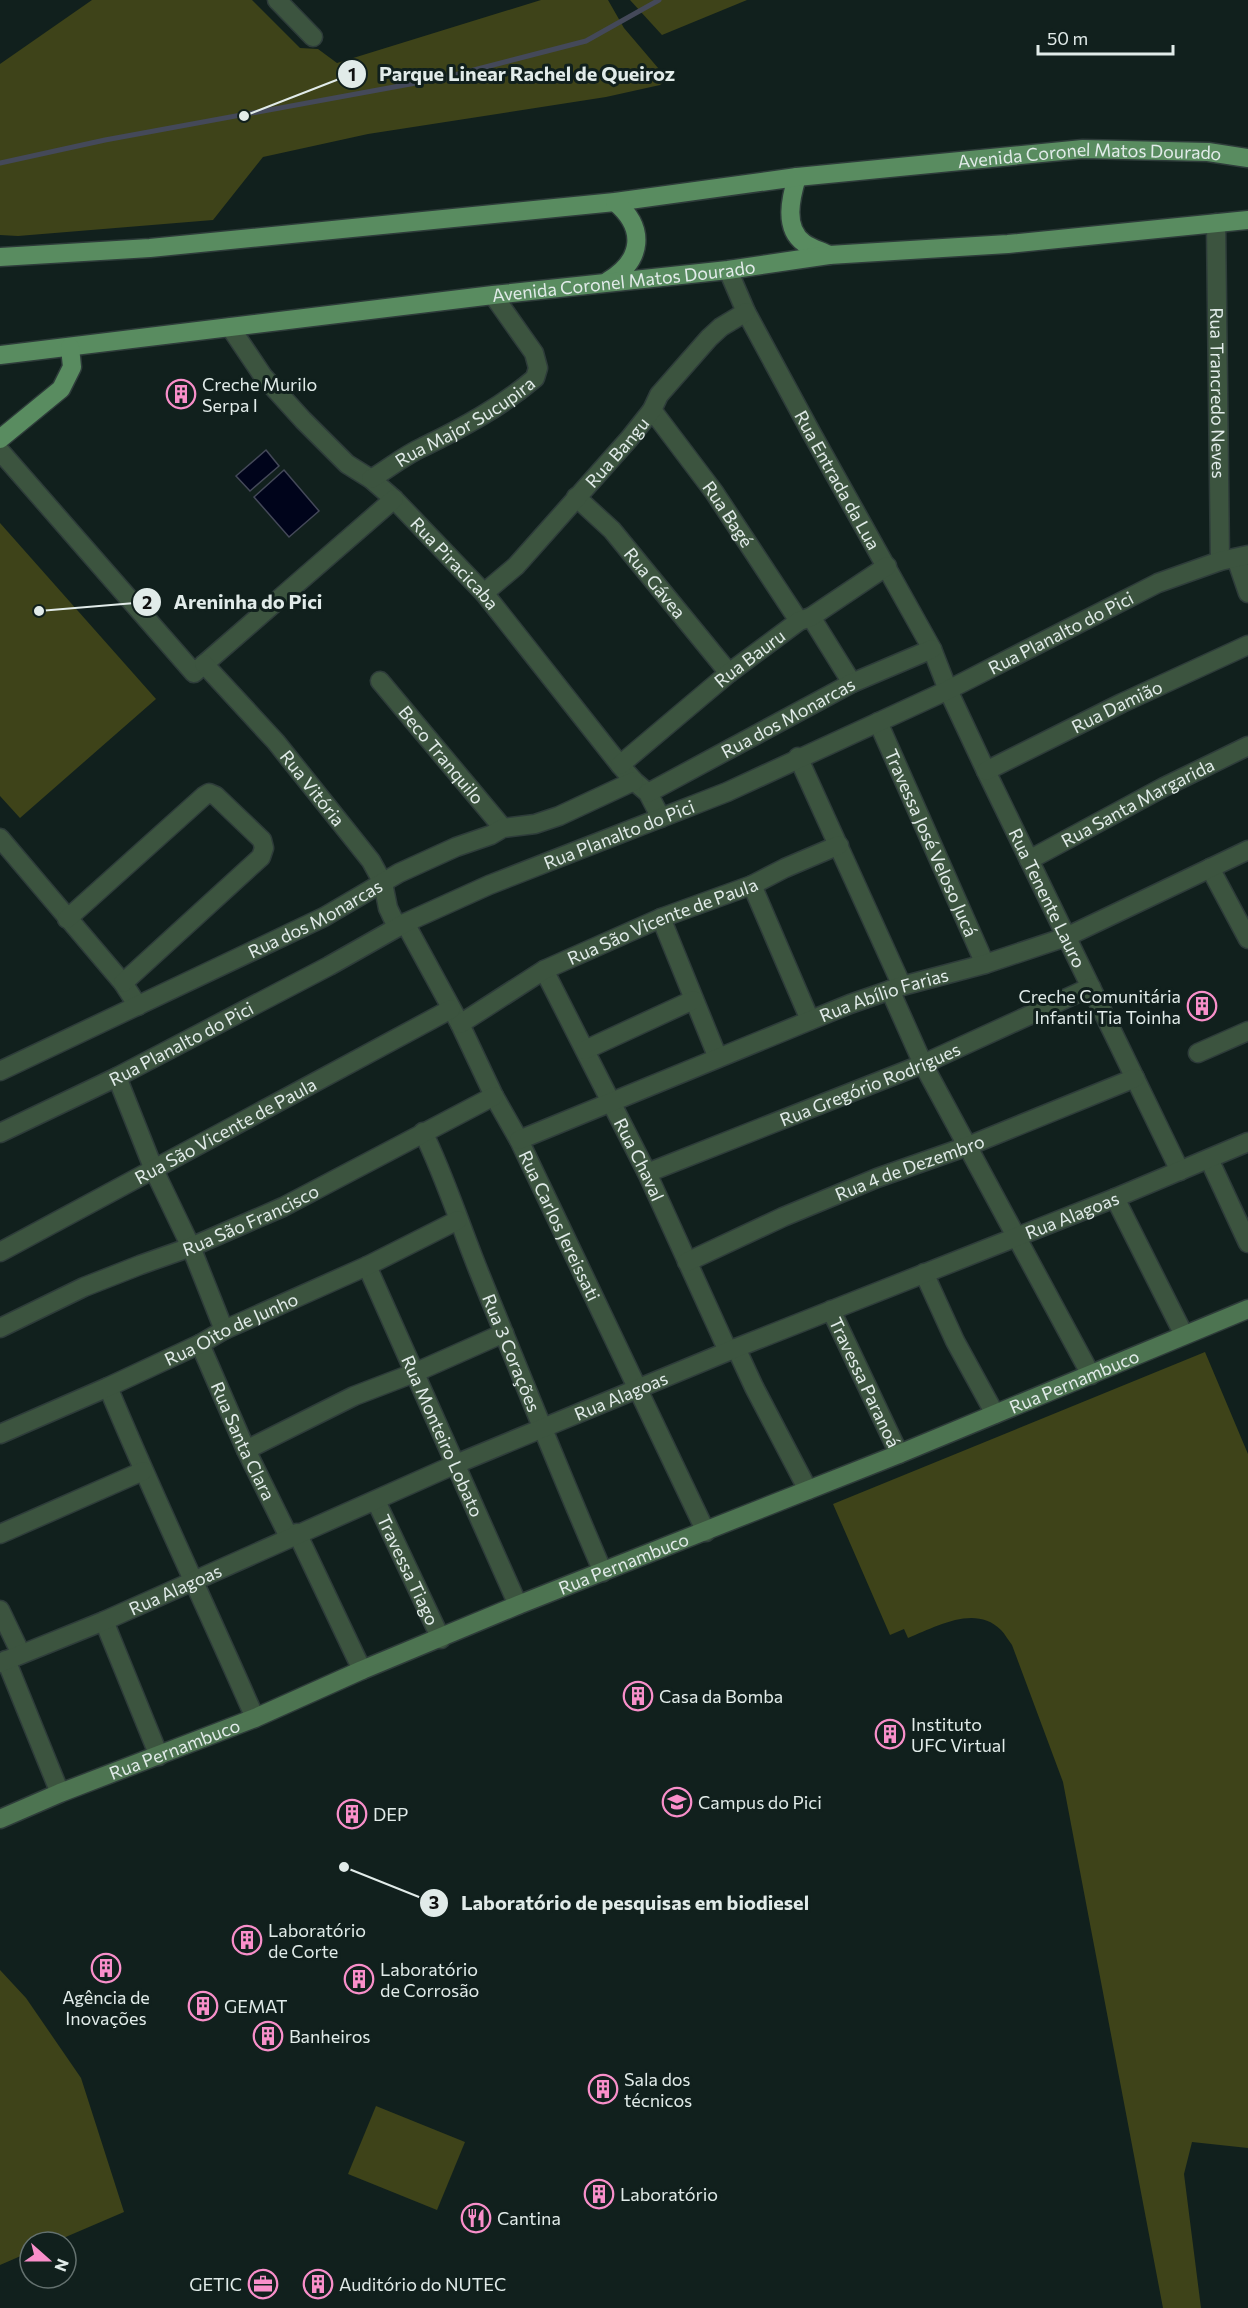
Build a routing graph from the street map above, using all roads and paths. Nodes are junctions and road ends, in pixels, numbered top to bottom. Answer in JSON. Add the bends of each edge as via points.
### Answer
{"nodes":[{"id":1,"x":277,"y":0,"type":"edge"},
{"id":2,"x":313,"y":37,"type":"dead end"},
{"id":3,"x":1248,"y":158,"type":"edge"},
{"id":4,"x":797,"y":177,"type":"junction"},
{"id":5,"x":615,"y":202,"type":"junction"},
{"id":6,"x":1248,"y":220,"type":"edge"},
{"id":7,"x":1216,"y":223,"type":"junction"},
{"id":8,"x":829,"y":255,"type":"junction"},
{"id":9,"x":0,"y":258,"type":"edge"},
{"id":10,"x":728,"y":270,"type":"junction"},
{"id":11,"x":607,"y":282,"type":"junction"},
{"id":12,"x":493,"y":295,"type":"junction"},
{"id":13,"x":746,"y":312,"type":"junction"},
{"id":14,"x":230,"y":327,"type":"junction"},
{"id":15,"x":70,"y":347,"type":"junction"},
{"id":16,"x":0,"y":355,"type":"edge"},
{"id":17,"x":652,"y":410,"type":"junction"},
{"id":18,"x":0,"y":440,"type":"edge"},
{"id":19,"x":0,"y":452,"type":"edge"},
{"id":20,"x":371,"y":479,"type":"junction"},
{"id":21,"x":576,"y":497,"type":"junction"},
{"id":22,"x":394,"y":499,"type":"junction"},
{"id":23,"x":1234,"y":558,"type":"edge"},
{"id":24,"x":887,"y":566,"type":"junction"},
{"id":25,"x":484,"y":593,"type":"junction"},
{"id":26,"x":1248,"y":593,"type":"edge"},
{"id":27,"x":805,"y":619,"type":"junction"},
{"id":28,"x":1248,"y":645,"type":"edge"},
{"id":29,"x":932,"y":649,"type":"junction"},
{"id":30,"x":199,"y":669,"type":"junction"},
{"id":31,"x":729,"y":673,"type":"junction"},
{"id":32,"x":380,"y":681,"type":"dead end"},
{"id":33,"x":852,"y":682,"type":"junction"},
{"id":34,"x":948,"y":690,"type":"junction"},
{"id":35,"x":878,"y":722,"type":"junction"},
{"id":36,"x":1248,"y":746,"type":"edge"},
{"id":37,"x":798,"y":757,"type":"junction"},
{"id":38,"x":620,"y":765,"type":"junction"},
{"id":39,"x":986,"y":771,"type":"junction"},
{"id":40,"x":641,"y":787,"type":"junction"},
{"id":41,"x":661,"y":818,"type":"junction"},
{"id":42,"x":503,"y":828,"type":"junction"},
{"id":43,"x":0,"y":838,"type":"edge"},
{"id":44,"x":839,"y":845,"type":"junction"},
{"id":45,"x":1248,"y":850,"type":"edge"},
{"id":46,"x":1029,"y":860,"type":"junction"},
{"id":47,"x":1210,"y":868,"type":"junction"},
{"id":48,"x":383,"y":883,"type":"junction"},
{"id":49,"x":752,"y":885,"type":"junction"},
{"id":50,"x":661,"y":918,"type":"junction"},
{"id":51,"x":67,"y":919,"type":"junction"},
{"id":52,"x":401,"y":925,"type":"junction"},
{"id":53,"x":1066,"y":937,"type":"junction"},
{"id":54,"x":1248,"y":939,"type":"edge"},
{"id":55,"x":985,"y":964,"type":"junction"},
{"id":56,"x":544,"y":970,"type":"junction"},
{"id":57,"x":123,"y":983,"type":"junction"},
{"id":58,"x":1091,"y":987,"type":"junction"},
{"id":59,"x":896,"y":988,"type":"junction"},
{"id":60,"x":693,"y":999,"type":"junction"},
{"id":61,"x":138,"y":1006,"type":"junction"},
{"id":62,"x":455,"y":1016,"type":"junction"},
{"id":63,"x":810,"y":1020,"type":"junction"},
{"id":64,"x":1248,"y":1031,"type":"edge"},
{"id":65,"x":585,"y":1050,"type":"junction"},
{"id":66,"x":1198,"y":1053,"type":"dead end"},
{"id":67,"x":718,"y":1058,"type":"junction"},
{"id":68,"x":923,"y":1064,"type":"junction"},
{"id":69,"x":0,"y":1071,"type":"edge"},
{"id":70,"x":117,"y":1077,"type":"junction"},
{"id":71,"x":1135,"y":1078,"type":"junction"},
{"id":72,"x":494,"y":1096,"type":"junction"},
{"id":73,"x":612,"y":1102,"type":"junction"},
{"id":74,"x":423,"y":1132,"type":"junction"},
{"id":75,"x":0,"y":1133,"type":"edge"},
{"id":76,"x":519,"y":1140,"type":"junction"},
{"id":77,"x":1248,"y":1142,"type":"edge"},
{"id":78,"x":968,"y":1146,"type":"junction"},
{"id":79,"x":1209,"y":1159,"type":"junction"},
{"id":80,"x":154,"y":1170,"type":"junction"},
{"id":81,"x":1180,"y":1171,"type":"junction"},
{"id":82,"x":646,"y":1173,"type":"junction"},
{"id":83,"x":1115,"y":1198,"type":"junction"},
{"id":84,"x":458,"y":1220,"type":"junction"},
{"id":85,"x":1016,"y":1236,"type":"junction"},
{"id":86,"x":1248,"y":1243,"type":"edge"},
{"id":87,"x":191,"y":1247,"type":"junction"},
{"id":88,"x":0,"y":1252,"type":"edge"},
{"id":89,"x":687,"y":1262,"type":"junction"},
{"id":90,"x":367,"y":1266,"type":"junction"},
{"id":91,"x":924,"y":1273,"type":"junction"},
{"id":92,"x":1248,"y":1309,"type":"edge"},
{"id":93,"x":831,"y":1310,"type":"junction"},
{"id":94,"x":0,"y":1328,"type":"edge"},
{"id":95,"x":224,"y":1330,"type":"junction"},
{"id":96,"x":504,"y":1333,"type":"junction"},
{"id":97,"x":1184,"y":1335,"type":"junction"},
{"id":98,"x":200,"y":1344,"type":"junction"},
{"id":99,"x":732,"y":1350,"type":"junction"},
{"id":100,"x":414,"y":1373,"type":"junction"},
{"id":101,"x":1091,"y":1375,"type":"junction"},
{"id":102,"x":108,"y":1387,"type":"junction"},
{"id":103,"x":638,"y":1389,"type":"junction"},
{"id":104,"x":995,"y":1414,"type":"junction"},
{"id":105,"x":541,"y":1429,"type":"junction"},
{"id":106,"x":0,"y":1434,"type":"edge"},
{"id":107,"x":246,"y":1450,"type":"junction"},
{"id":108,"x":899,"y":1454,"type":"junction"},
{"id":109,"x":456,"y":1464,"type":"junction"},
{"id":110,"x":143,"y":1471,"type":"junction"},
{"id":111,"x":808,"y":1490,"type":"junction"},
{"id":112,"x":376,"y":1500,"type":"junction"},
{"id":113,"x":706,"y":1532,"type":"junction"},
{"id":114,"x":0,"y":1533,"type":"edge"},
{"id":115,"x":293,"y":1535,"type":"junction"},
{"id":116,"x":603,"y":1572,"type":"junction"},
{"id":117,"x":194,"y":1579,"type":"junction"},
{"id":118,"x":518,"y":1605,"type":"junction"},
{"id":119,"x":0,"y":1610,"type":"edge"},
{"id":120,"x":104,"y":1620,"type":"junction"},
{"id":121,"x":441,"y":1639,"type":"junction"},
{"id":122,"x":9,"y":1659,"type":"edge"},
{"id":123,"x":362,"y":1670,"type":"junction"},
{"id":124,"x":255,"y":1718,"type":"junction"},
{"id":125,"x":159,"y":1756,"type":"junction"},
{"id":126,"x":60,"y":1793,"type":"junction"},
{"id":127,"x":0,"y":1819,"type":"edge"}],
"edges":[{"from":1,"to":2,"type":"street"},
{"from":3,"to":4,"type":"main road","name":"Avenida Coronel Matos Dourado","via":[[1208,152],[1083,149]]},
{"from":4,"to":5,"type":"main road","name":"Avenida Coronel Matos Dourado"},
{"from":4,"to":8,"type":"main road","via":[[790,220],[796,236]]},
{"from":5,"to":9,"type":"main road","name":"Avenida Coronel Matos Dourado","via":[[162,247]]},
{"from":5,"to":11,"type":"main road","via":[[627,212],[637,239],[633,257],[622,272]]},
{"from":6,"to":7,"type":"main road","name":"Avenida Coronel Matos Dourado"},
{"from":7,"to":8,"type":"main road","name":"Avenida Coronel Matos Dourado","via":[[1019,243]]},
{"from":7,"to":23,"type":"street","name":"Rua Trancredo Neves","via":[[1217,485]]},
{"from":8,"to":10,"type":"main road","name":"Avenida Coronel Matos Dourado"},
{"from":10,"to":11,"type":"main road","name":"Avenida Coronel Matos Dourado"},
{"from":10,"to":13,"type":"street","name":"Rua Entrada da Lua"},
{"from":11,"to":12,"type":"main road","name":"Avenida Coronel Matos Dourado"},
{"from":12,"to":14,"type":"main road","name":"Avenida Coronel Matos Dourado"},
{"from":12,"to":20,"type":"street","name":"Rua Major Sucupira","via":[[534,353],[538,368],[535,378],[481,417]]},
{"from":13,"to":17,"type":"street","name":"Rua Bangu","via":[[708,338],[659,395]]},
{"from":13,"to":24,"type":"street","name":"Rua Entrada da Lua"},
{"from":14,"to":15,"type":"main road","name":"Avenida Coronel Matos Dourado"},
{"from":14,"to":20,"type":"street","name":"Rua Piracicaba","via":[[282,397],[342,460]]},
{"from":15,"to":16,"type":"main road","name":"Avenida Coronel Matos Dourado"},
{"from":15,"to":18,"type":"main road","via":[[72,367],[61,389]]},
{"from":17,"to":21,"type":"street","name":"Rua Bangu"},
{"from":17,"to":27,"type":"street","name":"Rua Bagé"},
{"from":19,"to":30,"type":"street","name":"Rua Vitória"},
{"from":20,"to":22,"type":"street","name":"Rua Piracicaba"},
{"from":21,"to":25,"type":"street","name":"Rua Bangu","via":[[516,566]]},
{"from":21,"to":31,"type":"street","name":"Rua Gávea","via":[[612,530]]},
{"from":22,"to":25,"type":"street","name":"Rua Piracicaba"},
{"from":22,"to":30,"type":"street"},
{"from":23,"to":26,"type":"street","name":"Rua Trancredo Neves"},
{"from":23,"to":34,"type":"street","name":"Rua Planalto do Pici","via":[[1158,583]]},
{"from":24,"to":27,"type":"street","name":"Rua Bauru"},
{"from":24,"to":29,"type":"street","name":"Rua Entrada da Lua"},
{"from":25,"to":38,"type":"street","name":"Rua Piracicaba"},
{"from":27,"to":31,"type":"street","name":"Rua Bauru"},
{"from":27,"to":33,"type":"street","name":"Rua Bagé"},
{"from":28,"to":39,"type":"street","name":"Rua Damião"},
{"from":29,"to":33,"type":"street","name":"Rua dos Monarcas"},
{"from":29,"to":34,"type":"street","name":"Rua Entrada da Lua"},
{"from":30,"to":48,"type":"street","name":"Rua Vitória","via":[[276,742],[371,861]]},
{"from":31,"to":38,"type":"street","name":"Rua Bauru"},
{"from":32,"to":42,"type":"street","name":"Beco Tranquilo"},
{"from":33,"to":40,"type":"street","name":"Rua dos Monarcas"},
{"from":34,"to":35,"type":"street","name":"Rua Planalto do Pici"},
{"from":34,"to":39,"type":"street","name":"Rua Tenente Lauro"},
{"from":35,"to":37,"type":"street","name":"Rua Planalto do Pici"},
{"from":35,"to":55,"type":"street","name":"Travessa José Veloso Jucá"},
{"from":36,"to":46,"type":"street","name":"Rua Santa Margarida"},
{"from":37,"to":41,"type":"street","name":"Rua Planalto do Pici","via":[[727,792]]},
{"from":37,"to":44,"type":"street"},
{"from":38,"to":40,"type":"street","name":"Rua Piracicaba"},
{"from":39,"to":46,"type":"street","name":"Rua Tenente Lauro"},
{"from":40,"to":41,"type":"street","name":"Rua Piracicaba"},
{"from":40,"to":42,"type":"street","name":"Rua dos Monarcas","via":[[535,824]]},
{"from":41,"to":52,"type":"street","name":"Rua Planalto do Pici","via":[[489,885]]},
{"from":42,"to":48,"type":"street","name":"Rua dos Monarcas"},
{"from":43,"to":51,"type":"street"},
{"from":44,"to":49,"type":"street","name":"Rua São Vicente de Paula"},
{"from":44,"to":59,"type":"street"},
{"from":45,"to":47,"type":"street","name":"Rua Abílio Farias"},
{"from":46,"to":53,"type":"street","name":"Rua Tenente Lauro"},
{"from":47,"to":53,"type":"street","name":"Rua Abílio Farias"},
{"from":47,"to":54,"type":"street"},
{"from":48,"to":52,"type":"street","name":"Rua Vitória","via":[[388,908]]},
{"from":48,"to":61,"type":"street","name":"Rua dos Monarcas","via":[[324,917]]},
{"from":49,"to":50,"type":"street","name":"Rua São Vicente de Paula"},
{"from":49,"to":63,"type":"street"},
{"from":50,"to":56,"type":"street","name":"Rua São Vicente de Paula"},
{"from":50,"to":60,"type":"street"},
{"from":51,"to":57,"type":"street"},
{"from":51,"to":57,"type":"street","via":[[209,794],[216,796],[262,840],[261,857]]},
{"from":52,"to":62,"type":"street","name":"Rua Carlos Jereissati"},
{"from":52,"to":70,"type":"street","name":"Rua Planalto do Pici"},
{"from":53,"to":55,"type":"street","name":"Rua Abílio Farias"},
{"from":53,"to":58,"type":"street","name":"Rua Tenente Lauro"},
{"from":55,"to":59,"type":"street","name":"Rua Abílio Farias"},
{"from":56,"to":62,"type":"street","name":"Rua São Vicente de Paula"},
{"from":56,"to":65,"type":"street","name":"Rua Chaval"},
{"from":57,"to":61,"type":"street"},
{"from":58,"to":68,"type":"street","name":"Rua Gregório Rodrigues"},
{"from":58,"to":71,"type":"street","name":"Rua Tenente Lauro"},
{"from":59,"to":63,"type":"street","name":"Rua Abílio Farias"},
{"from":59,"to":68,"type":"street"},
{"from":60,"to":65,"type":"street"},
{"from":60,"to":67,"type":"street"},
{"from":61,"to":69,"type":"street","name":"Rua dos Monarcas"},
{"from":62,"to":72,"type":"street","name":"Rua Carlos Jereissati"},
{"from":62,"to":80,"type":"street","name":"Rua São Vicente de Paula"},
{"from":63,"to":67,"type":"street","name":"Rua Abílio Farias"},
{"from":64,"to":66,"type":"street"},
{"from":65,"to":73,"type":"street","name":"Rua Chaval"},
{"from":67,"to":73,"type":"street","name":"Rua Abílio Farias"},
{"from":68,"to":78,"type":"street"},
{"from":68,"to":82,"type":"street","name":"Rua Gregório Rodrigues"},
{"from":70,"to":75,"type":"street","name":"Rua Planalto do Pici"},
{"from":70,"to":80,"type":"street"},
{"from":71,"to":78,"type":"street","name":"Rua 4 de Dezembro"},
{"from":71,"to":81,"type":"street","name":"Rua Tenente Lauro"},
{"from":72,"to":74,"type":"street","name":"Rua São Francisco"},
{"from":72,"to":76,"type":"street","name":"Rua Carlos Jereissati"},
{"from":73,"to":76,"type":"street","name":"Rua Abílio Farias"},
{"from":73,"to":82,"type":"street","name":"Rua Chaval"},
{"from":74,"to":84,"type":"street","name":"Rua 3 Corações"},
{"from":74,"to":87,"type":"street","name":"Rua São Francisco","via":[[283,1207]]},
{"from":76,"to":103,"type":"street","name":"Rua Carlos Jereissati"},
{"from":77,"to":79,"type":"street","name":"Rua Alagoas"},
{"from":78,"to":85,"type":"street"},
{"from":78,"to":89,"type":"street","name":"Rua 4 de Dezembro","via":[[877,1178]]},
{"from":79,"to":81,"type":"street","name":"Rua Alagoas"},
{"from":79,"to":86,"type":"street"},
{"from":80,"to":87,"type":"street"},
{"from":80,"to":88,"type":"street","name":"Rua São Vicente de Paula"},
{"from":81,"to":83,"type":"street","name":"Rua Alagoas"},
{"from":82,"to":89,"type":"street","name":"Rua Chaval"},
{"from":83,"to":85,"type":"street","name":"Rua Alagoas"},
{"from":83,"to":97,"type":"street"},
{"from":84,"to":90,"type":"street","name":"Rua Oito de Junho"},
{"from":84,"to":96,"type":"street","name":"Rua 3 Corações"},
{"from":85,"to":91,"type":"street","name":"Rua Alagoas"},
{"from":85,"to":101,"type":"street"},
{"from":87,"to":94,"type":"street","name":"Rua São Francisco","via":[[84,1287]]},
{"from":87,"to":95,"type":"street"},
{"from":89,"to":99,"type":"street","name":"Rua Chaval"},
{"from":90,"to":95,"type":"street","name":"Rua Oito de Junho"},
{"from":90,"to":100,"type":"street","name":"Rua Monteiro Lobato"},
{"from":91,"to":93,"type":"street","name":"Rua Alagoas"},
{"from":91,"to":104,"type":"street"},
{"from":92,"to":97,"type":"street","name":"Rua Pernambuco"},
{"from":93,"to":99,"type":"street","name":"Rua Alagoas"},
{"from":93,"to":108,"type":"street","name":"Travessa Paranoá"},
{"from":95,"to":98,"type":"street","name":"Rua Oito de Junho"},
{"from":96,"to":100,"type":"street"},
{"from":96,"to":105,"type":"street","name":"Rua 3 Corações"},
{"from":97,"to":101,"type":"street","name":"Rua Pernambuco"},
{"from":98,"to":102,"type":"street","name":"Rua Oito de Junho"},
{"from":98,"to":107,"type":"street","name":"Rua Santa Clara"},
{"from":99,"to":103,"type":"street","name":"Rua Alagoas"},
{"from":99,"to":111,"type":"street","name":"Rua Chaval"},
{"from":100,"to":107,"type":"street","via":[[354,1395]]},
{"from":100,"to":109,"type":"street","name":"Rua Monteiro Lobato"},
{"from":101,"to":104,"type":"street","name":"Rua Pernambuco"},
{"from":102,"to":106,"type":"street","name":"Rua Oito de Junho"},
{"from":102,"to":110,"type":"street"},
{"from":103,"to":105,"type":"street","name":"Rua Alagoas"},
{"from":103,"to":113,"type":"street","name":"Rua Carlos Jereissati"},
{"from":104,"to":108,"type":"street","name":"Rua Pernambuco"},
{"from":105,"to":109,"type":"street","name":"Rua Alagoas"},
{"from":105,"to":116,"type":"street","name":"Rua 3 Corações"},
{"from":107,"to":115,"type":"street","name":"Rua Santa Clara"},
{"from":108,"to":111,"type":"street","name":"Rua Pernambuco"},
{"from":109,"to":112,"type":"street","name":"Rua Alagoas"},
{"from":109,"to":118,"type":"street","name":"Rua Monteiro Lobato"},
{"from":110,"to":114,"type":"street"},
{"from":110,"to":117,"type":"street"},
{"from":111,"to":113,"type":"street","name":"Rua Pernambuco"},
{"from":112,"to":115,"type":"street","name":"Rua Alagoas"},
{"from":112,"to":121,"type":"street","name":"Travessa Tiago"},
{"from":113,"to":116,"type":"street","name":"Rua Pernambuco"},
{"from":115,"to":117,"type":"street","name":"Rua Alagoas"},
{"from":115,"to":123,"type":"street","name":"Rua Santa Clara"},
{"from":116,"to":118,"type":"street","name":"Rua Pernambuco"},
{"from":117,"to":120,"type":"street","name":"Rua Alagoas"},
{"from":117,"to":124,"type":"street"},
{"from":118,"to":121,"type":"street","name":"Rua Pernambuco"},
{"from":119,"to":122,"type":"street"},
{"from":120,"to":122,"type":"street","name":"Rua Alagoas"},
{"from":120,"to":125,"type":"street"},
{"from":121,"to":123,"type":"street","name":"Rua Pernambuco"},
{"from":122,"to":126,"type":"street"},
{"from":123,"to":124,"type":"street","name":"Rua Pernambuco"},
{"from":124,"to":125,"type":"street","name":"Rua Pernambuco"},
{"from":125,"to":126,"type":"street","name":"Rua Pernambuco"},
{"from":126,"to":127,"type":"street","name":"Rua Pernambuco"}]}
